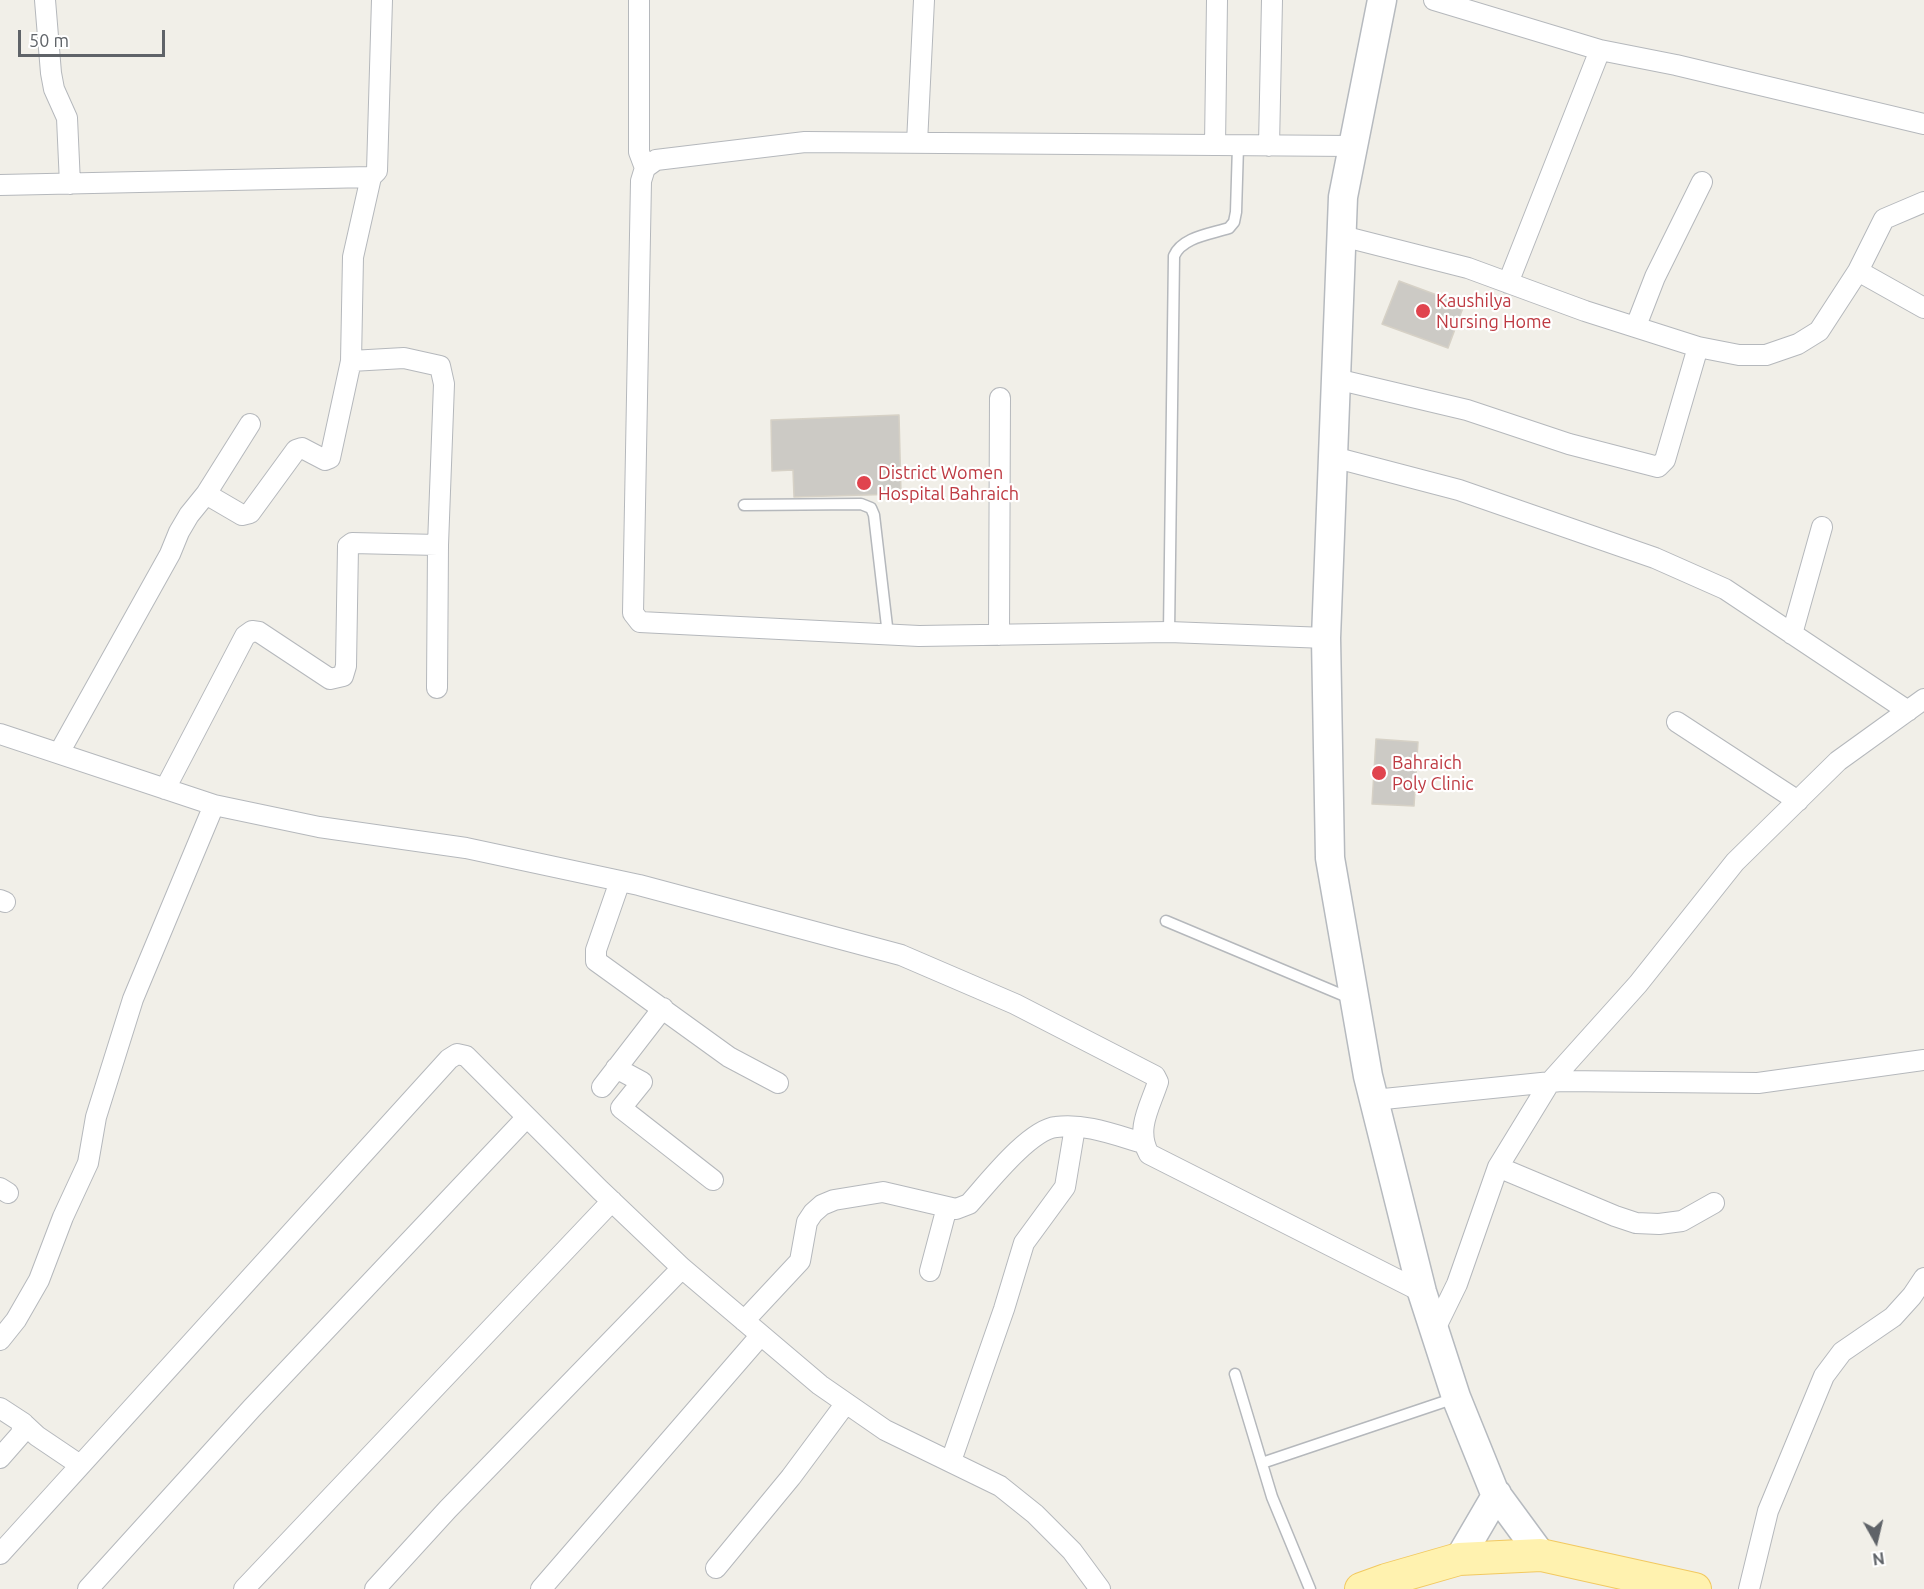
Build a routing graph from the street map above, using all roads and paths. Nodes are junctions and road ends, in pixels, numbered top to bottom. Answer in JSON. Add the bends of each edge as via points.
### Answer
{"nodes":[{"id":1,"x":45,"y":0,"type":"edge"},
{"id":2,"x":382,"y":0,"type":"edge"},
{"id":3,"x":639,"y":0,"type":"edge"},
{"id":4,"x":924,"y":0,"type":"edge"},
{"id":5,"x":1217,"y":0,"type":"edge"},
{"id":6,"x":1272,"y":0,"type":"edge"},
{"id":7,"x":1382,"y":0,"type":"edge"},
{"id":8,"x":1434,"y":0,"type":"edge"},
{"id":9,"x":1600,"y":50,"type":"junction"},
{"id":10,"x":1924,"y":124,"type":"edge"},
{"id":11,"x":917,"y":143,"type":"junction"},
{"id":12,"x":1215,"y":146,"type":"junction"},
{"id":13,"x":1238,"y":146,"type":"junction"},
{"id":14,"x":1269,"y":146,"type":"junction"},
{"id":15,"x":1353,"y":147,"type":"junction"},
{"id":16,"x":645,"y":168,"type":"junction"},
{"id":17,"x":371,"y":177,"type":"junction"},
{"id":18,"x":1702,"y":182,"type":"dead end"},
{"id":19,"x":70,"y":184,"type":"junction"},
{"id":20,"x":0,"y":185,"type":"edge"},
{"id":21,"x":1924,"y":202,"type":"edge"},
{"id":22,"x":1342,"y":236,"type":"junction"},
{"id":23,"x":1858,"y":271,"type":"junction"},
{"id":24,"x":1508,"y":283,"type":"junction"},
{"id":25,"x":1924,"y":308,"type":"edge"},
{"id":26,"x":1636,"y":326,"type":"junction"},
{"id":27,"x":1698,"y":347,"type":"junction"},
{"id":28,"x":351,"y":361,"type":"junction"},
{"id":29,"x":1336,"y":379,"type":"junction"},
{"id":30,"x":1000,"y":398,"type":"dead end"},
{"id":31,"x":250,"y":424,"type":"dead end"},
{"id":32,"x":1334,"y":457,"type":"junction"},
{"id":33,"x":206,"y":494,"type":"junction"},
{"id":34,"x":744,"y":505,"type":"dead end"},
{"id":35,"x":1822,"y":527,"type":"dead end"},
{"id":36,"x":438,"y":545,"type":"junction"},
{"id":37,"x":1169,"y":632,"type":"junction"},
{"id":38,"x":1792,"y":634,"type":"junction"},
{"id":39,"x":888,"y":635,"type":"junction"},
{"id":40,"x":999,"y":635,"type":"junction"},
{"id":41,"x":1326,"y":638,"type":"junction"},
{"id":42,"x":437,"y":688,"type":"dead end"},
{"id":43,"x":1924,"y":699,"type":"edge"},
{"id":44,"x":1908,"y":711,"type":"junction"},
{"id":45,"x":1677,"y":722,"type":"dead end"},
{"id":46,"x":0,"y":734,"type":"edge"},
{"id":47,"x":59,"y":753,"type":"junction"},
{"id":48,"x":165,"y":789,"type":"junction"},
{"id":49,"x":1798,"y":801,"type":"junction"},
{"id":50,"x":214,"y":805,"type":"junction"},
{"id":51,"x":620,"y":881,"type":"junction"},
{"id":52,"x":1166,"y":921,"type":"dead end"},
{"id":53,"x":1355,"y":1000,"type":"junction"},
{"id":54,"x":663,"y":1008,"type":"junction"},
{"id":55,"x":1924,"y":1060,"type":"edge"},
{"id":56,"x":616,"y":1068,"type":"junction"},
{"id":57,"x":1550,"y":1082,"type":"junction"},
{"id":58,"x":778,"y":1083,"type":"dead end"},
{"id":59,"x":602,"y":1087,"type":"dead end"},
{"id":60,"x":1374,"y":1100,"type":"junction"},
{"id":61,"x":527,"y":1117,"type":"junction"},
{"id":62,"x":1076,"y":1127,"type":"junction"},
{"id":63,"x":1143,"y":1143,"type":"junction"},
{"id":64,"x":1498,"y":1167,"type":"junction"},
{"id":65,"x":713,"y":1180,"type":"dead end"},
{"id":66,"x":612,"y":1201,"type":"junction"},
{"id":67,"x":1714,"y":1203,"type":"dead end"},
{"id":68,"x":947,"y":1207,"type":"junction"},
{"id":69,"x":682,"y":1268,"type":"junction"},
{"id":70,"x":930,"y":1271,"type":"dead end"},
{"id":71,"x":1924,"y":1278,"type":"edge"},
{"id":72,"x":1422,"y":1292,"type":"junction"},
{"id":73,"x":744,"y":1321,"type":"junction"},
{"id":74,"x":1435,"y":1329,"type":"junction"},
{"id":75,"x":761,"y":1335,"type":"junction"},
{"id":76,"x":0,"y":1340,"type":"edge"},
{"id":77,"x":1235,"y":1374,"type":"dead end"},
{"id":78,"x":1456,"y":1397,"type":"junction"},
{"id":79,"x":846,"y":1403,"type":"junction"},
{"id":80,"x":0,"y":1408,"type":"edge"},
{"id":81,"x":23,"y":1423,"type":"junction"},
{"id":82,"x":0,"y":1458,"type":"edge"},
{"id":83,"x":951,"y":1461,"type":"junction"},
{"id":84,"x":1262,"y":1463,"type":"junction"},
{"id":85,"x":80,"y":1465,"type":"junction"},
{"id":86,"x":1497,"y":1494,"type":"junction"},
{"id":87,"x":0,"y":1554,"type":"edge"},
{"id":88,"x":1541,"y":1556,"type":"junction"},
{"id":89,"x":1459,"y":1559,"type":"junction"},
{"id":90,"x":716,"y":1568,"type":"dead end"},
{"id":91,"x":88,"y":1589,"type":"edge"},
{"id":92,"x":244,"y":1589,"type":"edge"},
{"id":93,"x":375,"y":1589,"type":"edge"},
{"id":94,"x":541,"y":1589,"type":"edge"},
{"id":95,"x":1100,"y":1589,"type":"edge"},
{"id":96,"x":1310,"y":1589,"type":"edge"},
{"id":97,"x":1360,"y":1589,"type":"edge"},
{"id":98,"x":1695,"y":1589,"type":"edge"},
{"id":99,"x":1749,"y":1589,"type":"edge"}],
"edges":[{"from":1,"to":19,"type":"street","via":[[51,73],[67,118]]},
{"from":2,"to":17,"type":"street","via":[[377,171]]},
{"from":3,"to":16,"type":"street","via":[[639,152]]},
{"from":4,"to":11,"type":"street"},
{"from":5,"to":12,"type":"street"},
{"from":6,"to":14,"type":"street"},
{"from":7,"to":15,"type":"main road"},
{"from":8,"to":9,"type":"street"},
{"from":9,"to":10,"type":"street"},
{"from":9,"to":24,"type":"street"},
{"from":11,"to":12,"type":"street"},
{"from":11,"to":16,"type":"street","via":[[805,142],[656,160]]},
{"from":12,"to":13,"type":"street"},
{"from":13,"to":14,"type":"street"},
{"from":13,"to":37,"type":"lane","via":[[1234,222],[1228,228],[1184,243],[1174,256]]},
{"from":14,"to":15,"type":"street"},
{"from":15,"to":22,"type":"main road","via":[[1343,196]]},
{"from":16,"to":39,"type":"street","via":[[640,181],[633,613],[636,619]]},
{"from":17,"to":19,"type":"street"},
{"from":17,"to":28,"type":"street","via":[[353,257]]},
{"from":18,"to":26,"type":"street","via":[[1665,255]]},
{"from":19,"to":20,"type":"street"},
{"from":21,"to":23,"type":"street","via":[[1884,219]]},
{"from":22,"to":24,"type":"street","via":[[1467,268]]},
{"from":22,"to":29,"type":"main road"},
{"from":23,"to":25,"type":"street"},
{"from":23,"to":27,"type":"street","via":[[1819,331],[1798,344],[1766,355],[1739,355]]},
{"from":24,"to":26,"type":"street"},
{"from":26,"to":27,"type":"street"},
{"from":27,"to":29,"type":"street","via":[[1665,460],[1658,467],[1467,411]]},
{"from":28,"to":33,"type":"street","via":[[330,458],[325,460],[302,448],[296,450],[250,513],[242,515]]},
{"from":28,"to":36,"type":"street","via":[[404,358],[440,366],[444,384]]},
{"from":29,"to":32,"type":"main road"},
{"from":30,"to":40,"type":"street"},
{"from":31,"to":33,"type":"street"},
{"from":32,"to":38,"type":"street","via":[[1459,490],[1655,558],[1725,589]]},
{"from":32,"to":41,"type":"main road"},
{"from":33,"to":47,"type":"street","via":[[179,532]]},
{"from":34,"to":39,"type":"lane","via":[[861,504],[871,508]]},
{"from":35,"to":38,"type":"street"},
{"from":36,"to":42,"type":"street"},
{"from":36,"to":48,"type":"street","via":[[348,546],[345,666],[344,676],[339,679],[330,679],[259,632],[245,636]]},
{"from":37,"to":40,"type":"street"},
{"from":37,"to":41,"type":"street"},
{"from":38,"to":44,"type":"street"},
{"from":39,"to":40,"type":"street"},
{"from":41,"to":53,"type":"main road","via":[[1330,858]]},
{"from":43,"to":44,"type":"street"},
{"from":44,"to":49,"type":"street","via":[[1838,761]]},
{"from":45,"to":49,"type":"street"},
{"from":46,"to":47,"type":"street"},
{"from":47,"to":48,"type":"street"},
{"from":48,"to":50,"type":"street"},
{"from":49,"to":57,"type":"street","via":[[1735,862],[1638,984]]},
{"from":50,"to":51,"type":"street","via":[[319,827],[465,848]]},
{"from":50,"to":76,"type":"street","via":[[133,999],[96,1117],[88,1162],[39,1280]]},
{"from":51,"to":54,"type":"street","via":[[596,960]]},
{"from":51,"to":63,"type":"street","via":[[901,956],[1015,1004],[1155,1076],[1158,1082],[1142,1132]]},
{"from":52,"to":53,"type":"lane"},
{"from":53,"to":60,"type":"main road"},
{"from":54,"to":56,"type":"street"},
{"from":54,"to":58,"type":"street","via":[[729,1057]]},
{"from":55,"to":57,"type":"street","via":[[1758,1083]]},
{"from":56,"to":59,"type":"street"},
{"from":56,"to":65,"type":"street","via":[[642,1082],[621,1108]]},
{"from":57,"to":60,"type":"street"},
{"from":57,"to":64,"type":"street"},
{"from":60,"to":72,"type":"main road"},
{"from":61,"to":66,"type":"street"},
{"from":61,"to":85,"type":"street","via":[[466,1056],[458,1054],[449,1059]]},
{"from":61,"to":91,"type":"street","via":[[252,1408]]},
{"from":62,"to":63,"type":"street"},
{"from":62,"to":68,"type":"street","via":[[1043,1131],[1029,1140],[969,1204],[956,1209]]},
{"from":62,"to":83,"type":"street","via":[[1065,1188],[1024,1243]]},
{"from":63,"to":72,"type":"street","via":[[1149,1154]]},
{"from":64,"to":67,"type":"street","via":[[1636,1223],[1682,1221]]},
{"from":64,"to":74,"type":"street","via":[[1457,1284]]},
{"from":66,"to":69,"type":"street"},
{"from":66,"to":92,"type":"street"},
{"from":68,"to":70,"type":"street"},
{"from":68,"to":73,"type":"street","via":[[883,1192],[822,1205],[807,1222],[800,1261]]},
{"from":69,"to":73,"type":"street"},
{"from":69,"to":93,"type":"street"},
{"from":71,"to":99,"type":"street","via":[[1893,1317],[1842,1352],[1824,1376],[1768,1511]]},
{"from":72,"to":74,"type":"main road"},
{"from":73,"to":75,"type":"street"},
{"from":74,"to":78,"type":"main road"},
{"from":75,"to":79,"type":"street"},
{"from":75,"to":94,"type":"street"},
{"from":77,"to":84,"type":"lane"},
{"from":78,"to":84,"type":"lane"},
{"from":78,"to":86,"type":"main road"},
{"from":79,"to":83,"type":"street","via":[[885,1430]]},
{"from":79,"to":90,"type":"street"},
{"from":80,"to":81,"type":"street"},
{"from":81,"to":82,"type":"street","via":[[21,1434]]},
{"from":81,"to":85,"type":"street"},
{"from":83,"to":95,"type":"street","via":[[1000,1486],[1035,1514],[1072,1551]]},
{"from":84,"to":96,"type":"lane"},
{"from":85,"to":87,"type":"street"},
{"from":86,"to":88,"type":"main road"},
{"from":86,"to":89,"type":"main road"},
{"from":88,"to":89,"type":"main road"},
{"from":88,"to":98,"type":"main road"},
{"from":89,"to":97,"type":"main road"}]}
